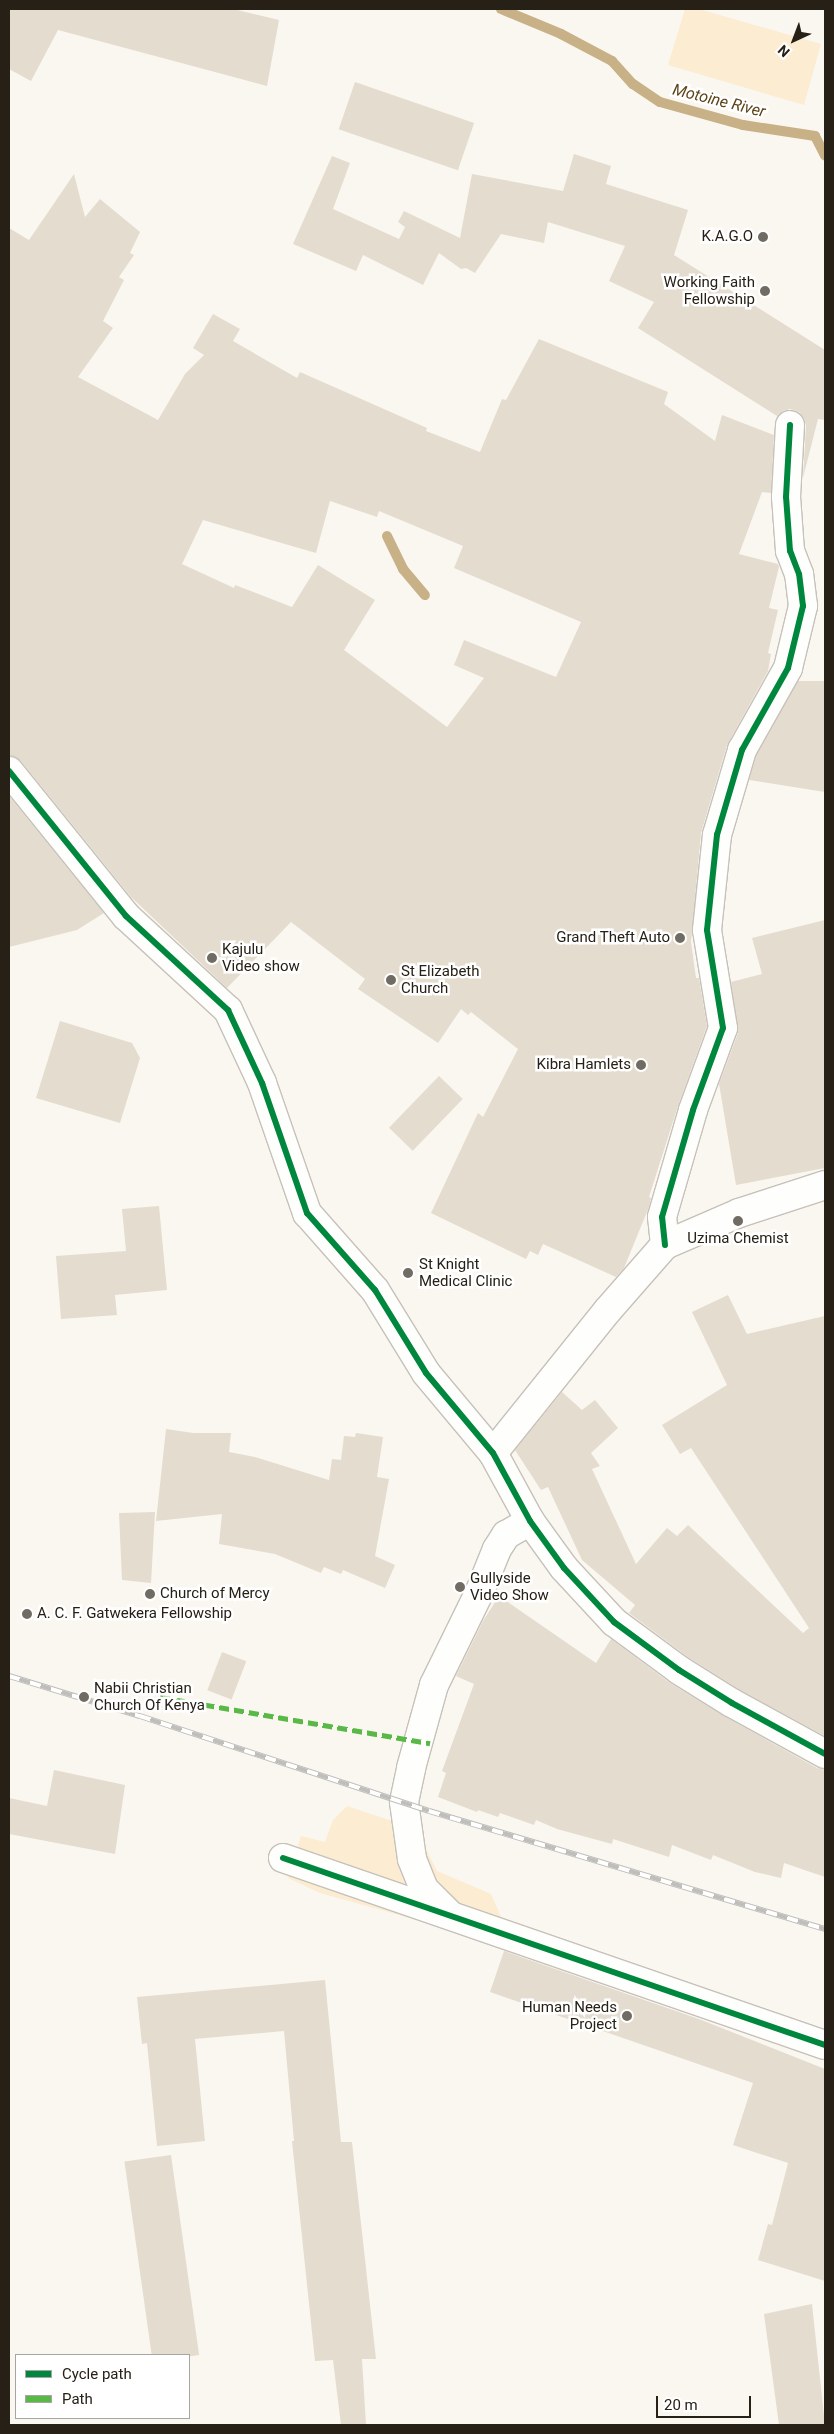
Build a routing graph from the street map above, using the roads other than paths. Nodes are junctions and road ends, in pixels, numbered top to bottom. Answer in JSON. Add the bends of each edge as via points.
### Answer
{"nodes":[{"id":1,"x":790,"y":425,"type":"dead end"},
{"id":2,"x":9,"y":770,"type":"edge"},
{"id":3,"x":825,"y":1185,"type":"edge"},
{"id":4,"x":665,"y":1245,"type":"junction"},
{"id":5,"x":493,"y":1453,"type":"junction"},
{"id":6,"x":530,"y":1521,"type":"junction"},
{"id":7,"x":825,"y":1754,"type":"edge"},
{"id":8,"x":284,"y":1858,"type":"dead end"},
{"id":9,"x":450,"y":1916,"type":"junction"},
{"id":10,"x":825,"y":2045,"type":"edge"}],
"edges":[{"from":1,"to":4,"type":"street","via":[[786,497],[790,551],[799,574],[803,606],[788,668],[742,750],[716,835],[707,930],[723,1028],[693,1110],[662,1217]]},
{"from":2,"to":5,"type":"street","via":[[126,916],[228,1010],[262,1083],[308,1213],[375,1290],[426,1374]]},
{"from":3,"to":4,"type":"street","via":[[739,1214]]},
{"from":4,"to":5,"type":"street","via":[[608,1310]]},
{"from":5,"to":6,"type":"street"},
{"from":6,"to":7,"type":"street","via":[[564,1568],[614,1622],[701,1684]]},
{"from":6,"to":9,"type":"street","via":[[506,1535],[497,1549],[480,1592],[434,1685],[409,1776],[404,1802],[412,1859],[424,1889]]},
{"from":8,"to":9,"type":"street"},
{"from":9,"to":10,"type":"street"}]}
